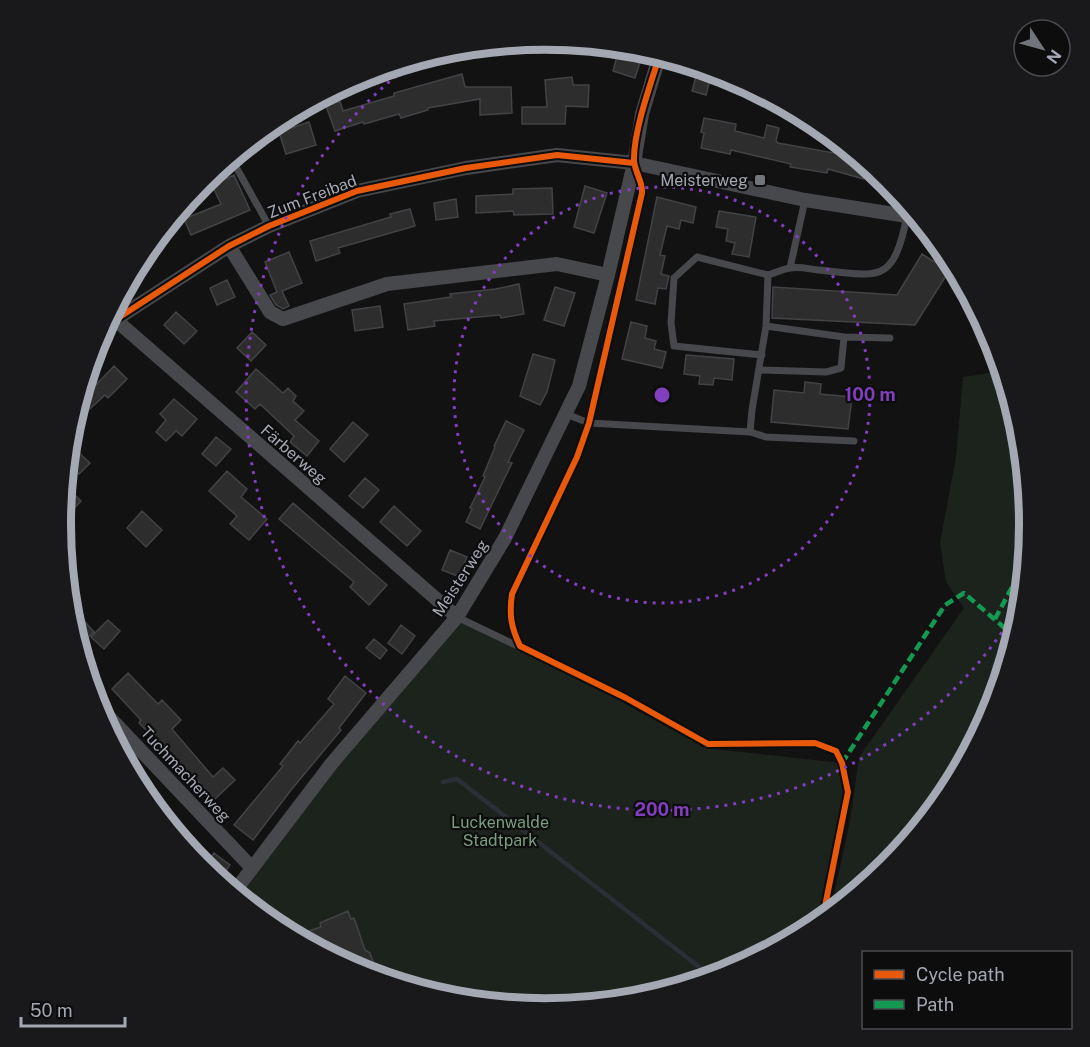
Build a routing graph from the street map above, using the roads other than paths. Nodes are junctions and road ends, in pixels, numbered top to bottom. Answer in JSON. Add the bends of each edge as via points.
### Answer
{"nodes":[{"id":1,"x":657,"y":64,"type":"edge"},
{"id":2,"x":634,"y":163,"type":"junction"},
{"id":3,"x":235,"y":165,"type":"edge"},
{"id":4,"x":805,"y":200,"type":"junction"},
{"id":5,"x":904,"y":215,"type":"edge"},
{"id":6,"x":910,"y":222,"type":"edge"},
{"id":7,"x":269,"y":226,"type":"junction"},
{"id":8,"x":229,"y":246,"type":"junction"},
{"id":9,"x":790,"y":268,"type":"junction"},
{"id":10,"x":608,"y":274,"type":"junction"},
{"id":11,"x":768,"y":275,"type":"junction"},
{"id":12,"x":121,"y":313,"type":"edge"},
{"id":13,"x":116,"y":322,"type":"edge"},
{"id":14,"x":766,"y":326,"type":"junction"},
{"id":15,"x":844,"y":337,"type":"junction"},
{"id":16,"x":890,"y":338,"type":"dead end"},
{"id":17,"x":762,"y":355,"type":"junction"},
{"id":18,"x":759,"y":370,"type":"junction"},
{"id":19,"x":566,"y":414,"type":"junction"},
{"id":20,"x":750,"y":432,"type":"junction"},
{"id":21,"x":854,"y":441,"type":"dead end"},
{"id":22,"x":457,"y":617,"type":"junction"},
{"id":23,"x":116,"y":724,"type":"edge"},
{"id":24,"x":252,"y":868,"type":"junction"},
{"id":25,"x":239,"y":886,"type":"edge"},
{"id":26,"x":827,"y":905,"type":"edge"}],
"edges":[{"from":1,"to":2,"type":"street","name":"Meisterweg","via":[[642,114]]},
{"from":2,"to":4,"type":"street","name":"Zum Freibad"},
{"from":2,"to":7,"type":"street","name":"Zum Freibad","via":[[557,155],[466,168],[357,191]]},
{"from":2,"to":10,"type":"street","name":"Meisterweg"},
{"from":3,"to":7,"type":"lane"},
{"from":4,"to":5,"type":"street","name":"Zum Freibad"},
{"from":4,"to":9,"type":"lane"},
{"from":6,"to":9,"type":"lane","via":[[896,256],[882,271],[861,274]]},
{"from":7,"to":8,"type":"street","name":"Zum Freibad"},
{"from":8,"to":10,"type":"street","via":[[270,312],[283,319],[387,284],[557,264]]},
{"from":8,"to":12,"type":"street","name":"Zum Freibad"},
{"from":9,"to":11,"type":"lane"},
{"from":10,"to":19,"type":"street","name":"Meisterweg","via":[[579,386]]},
{"from":11,"to":14,"type":"lane"},
{"from":11,"to":17,"type":"lane","via":[[697,257],[674,278],[674,346]]},
{"from":13,"to":22,"type":"street","name":"Färberweg"},
{"from":14,"to":15,"type":"lane"},
{"from":14,"to":17,"type":"lane"},
{"from":15,"to":16,"type":"lane"},
{"from":15,"to":18,"type":"lane","via":[[841,368],[826,372]]},
{"from":17,"to":18,"type":"lane"},
{"from":18,"to":20,"type":"lane"},
{"from":19,"to":20,"type":"lane","via":[[589,423]]},
{"from":19,"to":22,"type":"street","name":"Meisterweg","via":[[505,538]]},
{"from":20,"to":21,"type":"lane","via":[[766,437]]},
{"from":22,"to":24,"type":"street","name":"Meisterweg","via":[[333,764]]},
{"from":22,"to":26,"type":"lane","via":[[626,698],[708,744],[815,743],[836,751],[848,792]]},
{"from":23,"to":24,"type":"street","name":"Tuchmacherweg"},
{"from":24,"to":25,"type":"street","name":"Meisterweg"}]}
